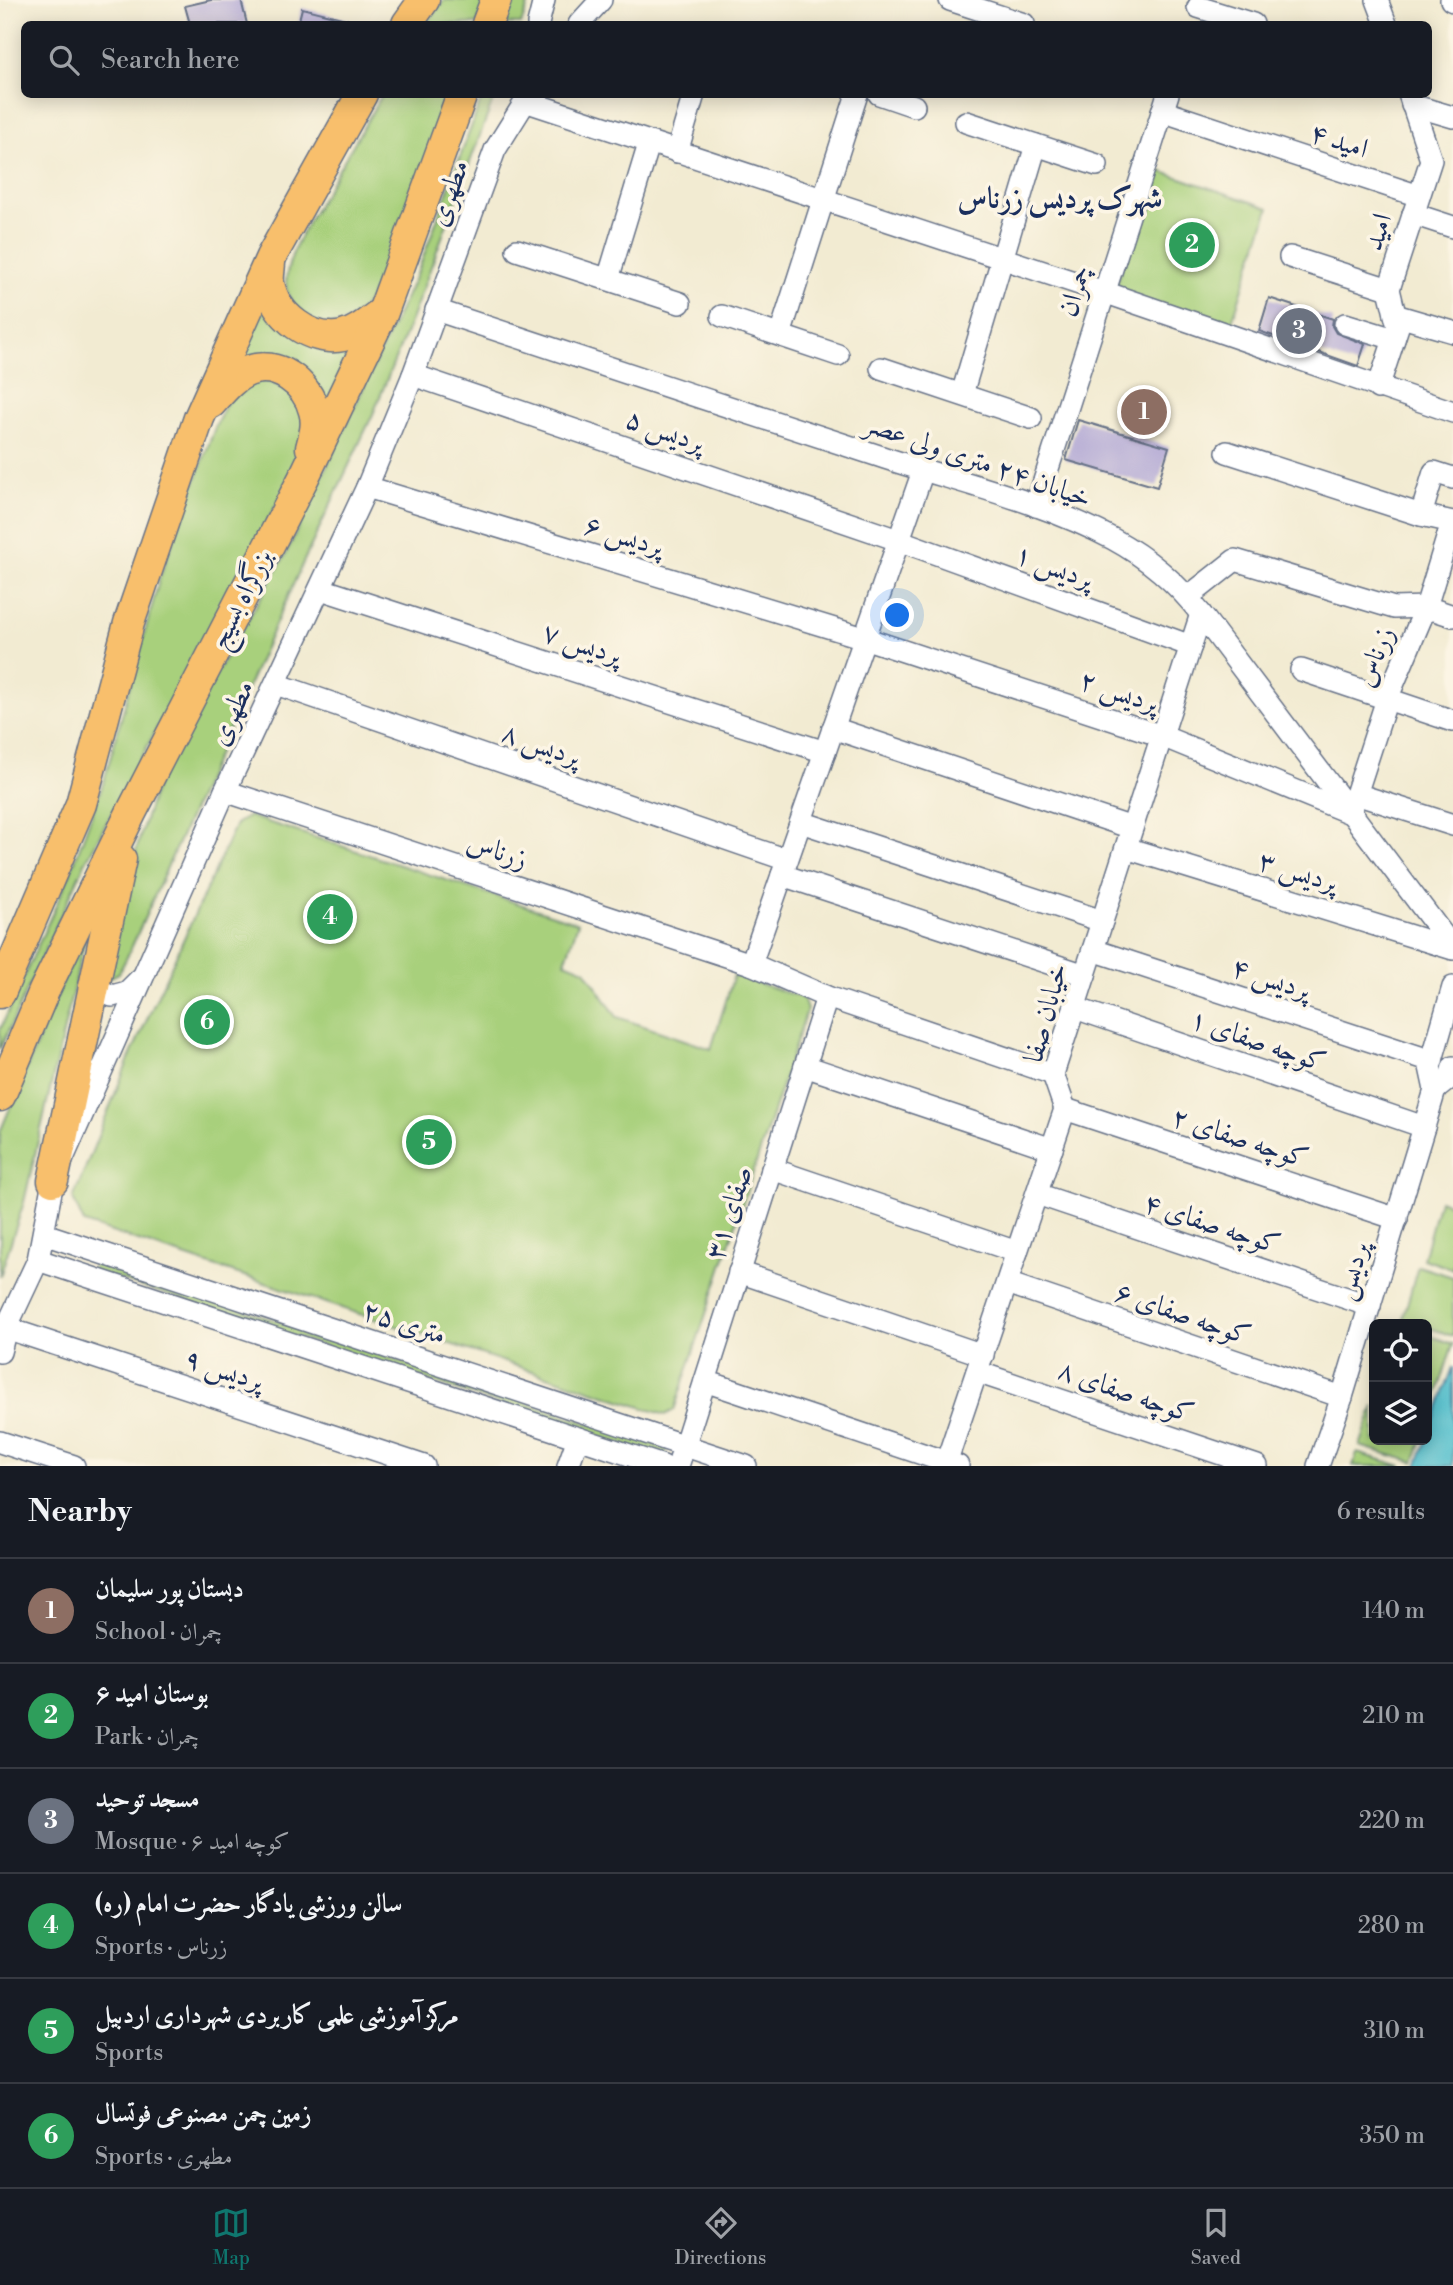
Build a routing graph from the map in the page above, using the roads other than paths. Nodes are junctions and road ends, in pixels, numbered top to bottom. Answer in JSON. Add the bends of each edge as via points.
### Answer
{"nodes":[{"id":1,"x":424,"y":0,"type":"edge"},
{"id":2,"x":496,"y":0,"type":"edge"},
{"id":3,"x":544,"y":0,"type":"edge"},
{"id":4,"x":601,"y":0,"type":"edge"},
{"id":5,"x":950,"y":0,"type":"edge"},
{"id":6,"x":1377,"y":0,"type":"edge"},
{"id":7,"x":976,"y":4,"type":"edge"},
{"id":8,"x":1195,"y":10,"type":"edge"},
{"id":9,"x":409,"y":21,"type":"edge"},
{"id":10,"x":488,"y":21,"type":"edge"},
{"id":11,"x":539,"y":21,"type":"edge"},
{"id":12,"x":582,"y":21,"type":"edge"},
{"id":13,"x":1017,"y":21,"type":"edge"},
{"id":14,"x":1240,"y":21,"type":"edge"},
{"id":15,"x":1385,"y":21,"type":"edge"},
{"id":16,"x":360,"y":98,"type":"edge"},
{"id":17,"x":461,"y":98,"type":"edge"},
{"id":18,"x":527,"y":98,"type":"edge"},
{"id":19,"x":693,"y":98,"type":"edge"},
{"id":20,"x":857,"y":98,"type":"edge"},
{"id":21,"x":891,"y":98,"type":"edge"},
{"id":22,"x":1411,"y":99,"type":"edge"},
{"id":23,"x":1165,"y":103,"type":"edge"},
{"id":24,"x":914,"y":106,"type":"dead end"},
{"id":25,"x":1453,"y":117,"type":"edge"},
{"id":26,"x":966,"y":122,"type":"dead end"},
{"id":27,"x":649,"y":144,"type":"junction"},
{"id":28,"x":1036,"y":145,"type":"junction"},
{"id":29,"x":677,"y":152,"type":"junction"},
{"id":30,"x":1097,"y":165,"type":"dead end"},
{"id":31,"x":824,"y":200,"type":"junction"},
{"id":32,"x":1416,"y":205,"type":"junction"},
{"id":33,"x":1453,"y":227,"type":"edge"},
{"id":34,"x":517,"y":250,"type":"dead end"},
{"id":35,"x":271,"y":257,"type":"junction"},
{"id":36,"x":1290,"y":257,"type":"dead end"},
{"id":37,"x":1002,"y":259,"type":"junction"},
{"id":38,"x":608,"y":279,"type":"junction"},
{"id":39,"x":1388,"y":289,"type":"junction"},
{"id":40,"x":1104,"y":292,"type":"junction"},
{"id":41,"x":680,"y":303,"type":"dead end"},
{"id":42,"x":436,"y":310,"type":"junction"},
{"id":43,"x":383,"y":312,"type":"junction"},
{"id":44,"x":1395,"y":315,"type":"junction"},
{"id":45,"x":722,"y":316,"type":"dead end"},
{"id":46,"x":1345,"y":324,"type":"dead end"},
{"id":47,"x":1453,"y":332,"type":"edge"},
{"id":48,"x":780,"y":335,"type":"junction"},
{"id":49,"x":1394,"y":339,"type":"junction"},
{"id":50,"x":838,"y":355,"type":"dead end"},
{"id":51,"x":881,"y":368,"type":"dead end"},
{"id":52,"x":413,"y":375,"type":"junction"},
{"id":53,"x":1378,"y":388,"type":"junction"},
{"id":54,"x":962,"y":394,"type":"junction"},
{"id":55,"x":1453,"y":412,"type":"edge"},
{"id":56,"x":199,"y":418,"type":"junction"},
{"id":57,"x":1031,"y":418,"type":"dead end"},
{"id":58,"x":1227,"y":452,"type":"dead end"},
{"id":59,"x":923,"y":471,"type":"junction"},
{"id":60,"x":1453,"y":478,"type":"edge"},
{"id":61,"x":303,"y":479,"type":"junction"},
{"id":62,"x":367,"y":487,"type":"junction"},
{"id":63,"x":1036,"y":506,"type":"junction"},
{"id":64,"x":1421,"y":515,"type":"junction"},
{"id":65,"x":1453,"y":522,"type":"edge"},
{"id":66,"x":898,"y":541,"type":"junction"},
{"id":67,"x":321,"y":589,"type":"junction"},
{"id":68,"x":1188,"y":597,"type":"junction"},
{"id":69,"x":1426,"y":607,"type":"junction"},
{"id":70,"x":1201,"y":614,"type":"junction"},
{"id":71,"x":1453,"y":616,"type":"edge"},
{"id":72,"x":864,"y":638,"type":"junction"},
{"id":73,"x":1191,"y":646,"type":"junction"},
{"id":74,"x":1301,"y":670,"type":"dead end"},
{"id":75,"x":276,"y":684,"type":"junction"},
{"id":76,"x":1387,"y":699,"type":"junction"},
{"id":77,"x":1453,"y":721,"type":"edge"},
{"id":78,"x":833,"y":728,"type":"junction"},
{"id":79,"x":1162,"y":736,"type":"junction"},
{"id":80,"x":825,"y":752,"type":"junction"},
{"id":81,"x":225,"y":791,"type":"junction"},
{"id":82,"x":1353,"y":804,"type":"junction"},
{"id":83,"x":131,"y":813,"type":"junction"},
{"id":84,"x":800,"y":822,"type":"junction"},
{"id":85,"x":1453,"y":825,"type":"edge"},
{"id":86,"x":1129,"y":838,"type":"junction"},
{"id":87,"x":785,"y":867,"type":"junction"},
{"id":88,"x":1102,"y":921,"type":"junction"},
{"id":89,"x":1453,"y":948,"type":"edge"},
{"id":90,"x":1093,"y":950,"type":"junction"},
{"id":91,"x":751,"y":964,"type":"junction"},
{"id":92,"x":145,"y":972,"type":"junction"},
{"id":93,"x":1085,"y":975,"type":"junction"},
{"id":94,"x":96,"y":976,"type":"junction"},
{"id":95,"x":1453,"y":988,"type":"edge"},
{"id":96,"x":0,"y":993,"type":"edge"},
{"id":97,"x":827,"y":997,"type":"junction"},
{"id":98,"x":1074,"y":1008,"type":"junction"},
{"id":99,"x":1432,"y":1061,"type":"junction"},
{"id":100,"x":805,"y":1066,"type":"junction"},
{"id":101,"x":1453,"y":1067,"type":"edge"},
{"id":102,"x":1053,"y":1074,"type":"junction"},
{"id":103,"x":1435,"y":1090,"type":"junction"},
{"id":104,"x":0,"y":1096,"type":"edge"},
{"id":105,"x":1065,"y":1109,"type":"junction"},
{"id":106,"x":1424,"y":1127,"type":"junction"},
{"id":107,"x":1052,"y":1149,"type":"junction"},
{"id":108,"x":772,"y":1169,"type":"junction"},
{"id":109,"x":53,"y":1181,"type":"junction"},
{"id":110,"x":1037,"y":1194,"type":"junction"},
{"id":111,"x":1397,"y":1219,"type":"junction"},
{"id":112,"x":44,"y":1234,"type":"junction"},
{"id":113,"x":1017,"y":1252,"type":"junction"},
{"id":114,"x":38,"y":1260,"type":"junction"},
{"id":115,"x":739,"y":1272,"type":"junction"},
{"id":116,"x":1007,"y":1283,"type":"junction"},
{"id":117,"x":1370,"y":1306,"type":"junction"},
{"id":118,"x":6,"y":1328,"type":"junction"},
{"id":119,"x":0,"y":1352,"type":"edge"},
{"id":120,"x":980,"y":1364,"type":"junction"},
{"id":121,"x":705,"y":1381,"type":"junction"},
{"id":122,"x":1342,"y":1397,"type":"junction"},
{"id":123,"x":578,"y":1438,"type":"junction"},
{"id":124,"x":0,"y":1441,"type":"edge"},
{"id":125,"x":681,"y":1456,"type":"edge"},
{"id":126,"x":950,"y":1465,"type":"edge"},
{"id":127,"x":74,"y":1466,"type":"edge"},
{"id":128,"x":424,"y":1466,"type":"edge"},
{"id":129,"x":568,"y":1466,"type":"edge"},
{"id":130,"x":663,"y":1466,"type":"edge"},
{"id":131,"x":746,"y":1466,"type":"edge"},
{"id":132,"x":1257,"y":1466,"type":"edge"},
{"id":133,"x":1318,"y":1466,"type":"edge"}],
"edges":[{"from":1,"to":9,"type":"highway"},
{"from":2,"to":10,"type":"highway"},
{"from":3,"to":11,"type":"street"},
{"from":4,"to":12,"type":"street"},
{"from":5,"to":7,"type":"street"},
{"from":6,"to":15,"type":"street"},
{"from":7,"to":13,"type":"street"},
{"from":8,"to":14,"type":"street"},
{"from":16,"to":35,"type":"highway"},
{"from":17,"to":43,"type":"highway","name":"بزرگراه بسیج"},
{"from":18,"to":27,"type":"street","name":"مطهری"},
{"from":18,"to":42,"type":"street","name":"مطهری","via":[[495,150]]},
{"from":19,"to":29,"type":"street"},
{"from":20,"to":31,"type":"street"},
{"from":21,"to":24,"type":"street"},
{"from":22,"to":25,"type":"street"},
{"from":22,"to":32,"type":"street","name":"امید","via":[[1431,160]]},
{"from":23,"to":32,"type":"street","name":"امید ۴"},
{"from":23,"to":40,"type":"street","name":"چمران"},
{"from":26,"to":28,"type":"street"},
{"from":27,"to":29,"type":"street","name":"مطهری"},
{"from":27,"to":38,"type":"street"},
{"from":28,"to":30,"type":"street"},
{"from":28,"to":37,"type":"street"},
{"from":29,"to":31,"type":"street","name":"مطهری"},
{"from":31,"to":37,"type":"street","name":"مطهری"},
{"from":31,"to":48,"type":"street"},
{"from":32,"to":33,"type":"street","name":"امید ۴"},
{"from":32,"to":39,"type":"street","name":"امید"},
{"from":34,"to":38,"type":"street"},
{"from":35,"to":43,"type":"highway","via":[[269,282],[278,305],[311,333],[345,336]]},
{"from":35,"to":56,"type":"highway"},
{"from":36,"to":39,"type":"street"},
{"from":37,"to":40,"type":"street","name":"مطهری"},
{"from":37,"to":54,"type":"street"},
{"from":38,"to":41,"type":"street"},
{"from":39,"to":44,"type":"street","name":"امید"},
{"from":40,"to":53,"type":"street","name":"مطهری"},
{"from":40,"to":63,"type":"street","name":"چمران"},
{"from":42,"to":52,"type":"street","name":"مطهری"},
{"from":42,"to":59,"type":"street","name":"خیابان ۲۴ متری ولی عصر"},
{"from":43,"to":61,"type":"highway","name":"بزرگراه بسیج"},
{"from":44,"to":47,"type":"street"},
{"from":44,"to":49,"type":"street","name":"امید"},
{"from":45,"to":48,"type":"street"},
{"from":46,"to":49,"type":"street"},
{"from":48,"to":50,"type":"street"},
{"from":49,"to":53,"type":"street","name":"امید"},
{"from":51,"to":54,"type":"street"},
{"from":52,"to":62,"type":"street","name":"مطهری"},
{"from":52,"to":66,"type":"street","name":"پردیس ۵"},
{"from":53,"to":55,"type":"street","name":"مطهری"},
{"from":54,"to":57,"type":"street"},
{"from":56,"to":61,"type":"highway","via":[[244,373],[269,369],[285,373],[308,393],[315,412],[316,427]]},
{"from":56,"to":96,"type":"highway","via":[[129,622],[81,804]]},
{"from":58,"to":64,"type":"street","name":"زرناس"},
{"from":59,"to":63,"type":"street","name":"خیابان ۲۴ متری ولی عصر"},
{"from":59,"to":66,"type":"street"},
{"from":60,"to":64,"type":"street","via":[[1434,472]]},
{"from":61,"to":83,"type":"highway","name":"بزرگراه بسیج"},
{"from":62,"to":67,"type":"street","name":"مطهری"},
{"from":62,"to":72,"type":"street","name":"پردیس ۶"},
{"from":63,"to":68,"type":"street","name":"خیابان ۲۴ متری ولی عصر","via":[[1113,539],[1153,564]]},
{"from":64,"to":65,"type":"street","name":"زرناس"},
{"from":65,"to":69,"type":"street","name":"زرناس"},
{"from":66,"to":72,"type":"street"},
{"from":66,"to":73,"type":"street","name":"پردیس ۱"},
{"from":67,"to":75,"type":"street","name":"مطهری"},
{"from":67,"to":80,"type":"street","name":"پردیس ۷"},
{"from":68,"to":69,"type":"street","via":[[1236,560],[1394,608]]},
{"from":68,"to":70,"type":"street","name":"خیابان ۲۴ متری ولی عصر"},
{"from":69,"to":71,"type":"street"},
{"from":69,"to":76,"type":"street","name":"زرناس"},
{"from":70,"to":73,"type":"street","name":"خیابان صفا"},
{"from":70,"to":82,"type":"street","name":"خیابان ۲۴ متری ولی عصر"},
{"from":72,"to":78,"type":"street"},
{"from":72,"to":79,"type":"street","name":"پردیس ۲"},
{"from":73,"to":79,"type":"street","name":"خیابان صفا"},
{"from":74,"to":76,"type":"street"},
{"from":75,"to":81,"type":"street","name":"مطهری"},
{"from":75,"to":87,"type":"street","name":"پردیس ۸"},
{"from":76,"to":77,"type":"street"},
{"from":76,"to":82,"type":"street","name":"زرناس"},
{"from":78,"to":80,"type":"street"},
{"from":78,"to":86,"type":"street","name":"پردیس ۳"},
{"from":79,"to":82,"type":"street","name":"پردیس ۲"},
{"from":79,"to":86,"type":"street","name":"خیابان صفا"},
{"from":80,"to":84,"type":"street"},
{"from":81,"to":91,"type":"street","name":"زرناس"},
{"from":81,"to":92,"type":"street","name":"مطهری"},
{"from":82,"to":85,"type":"street","name":"پردیس ۲"},
{"from":82,"to":89,"type":"street","name":"خیابان ۲۴ متری ولی عصر"},
{"from":83,"to":94,"type":"highway"},
{"from":83,"to":104,"type":"highway","name":"بزرگراه بسیج","via":[[44,992]]},
{"from":84,"to":87,"type":"street"},
{"from":84,"to":88,"type":"street"},
{"from":86,"to":88,"type":"street","name":"خیابان صفا"},
{"from":86,"to":89,"type":"street","name":"پردیس ۳"},
{"from":87,"to":91,"type":"street"},
{"from":87,"to":93,"type":"street","name":"پردیس ۸"},
{"from":88,"to":90,"type":"street","name":"خیابان صفا"},
{"from":90,"to":93,"type":"street","name":"خیابان صفا"},
{"from":90,"to":99,"type":"street","name":"پردیس ۴"},
{"from":91,"to":97,"type":"street","name":"زرناس"},
{"from":92,"to":94,"type":"street","via":[[127,992],[112,996],[100,990]]},
{"from":92,"to":109,"type":"street","name":"مطهری"},
{"from":93,"to":98,"type":"street","name":"خیابان صفا"},
{"from":94,"to":109,"type":"highway"},
{"from":95,"to":99,"type":"street","name":"پردیس"},
{"from":97,"to":100,"type":"street","name":"صفای ۳۱"},
{"from":97,"to":102,"type":"street","name":"زرناس"},
{"from":98,"to":102,"type":"street","name":"خیابان صفا"},
{"from":98,"to":106,"type":"street","name":"کوچه صفای ۱"},
{"from":99,"to":103,"type":"street","name":"پردیس"},
{"from":100,"to":107,"type":"street"},
{"from":100,"to":108,"type":"street","name":"صفای ۳۱"},
{"from":101,"to":103,"type":"street","name":"پردیس","via":[[1450,1078]]},
{"from":102,"to":105,"type":"street","name":"خیابان صفا"},
{"from":103,"to":106,"type":"street","name":"پردیس"},
{"from":105,"to":107,"type":"street"},
{"from":105,"to":111,"type":"street","name":"کوچه صفای ۲"},
{"from":106,"to":111,"type":"street","name":"پردیس"},
{"from":107,"to":110,"type":"street"},
{"from":108,"to":113,"type":"street"},
{"from":108,"to":115,"type":"street","name":"صفای ۳۱"},
{"from":109,"to":112,"type":"street","name":"مطهری"},
{"from":110,"to":113,"type":"street"},
{"from":110,"to":117,"type":"street","name":"کوچه صفای ۴"},
{"from":111,"to":117,"type":"street","name":"پردیس"},
{"from":112,"to":114,"type":"street","name":"مطهری"},
{"from":112,"to":125,"type":"street","name":"۲۵ متری"},
{"from":113,"to":116,"type":"street"},
{"from":114,"to":118,"type":"street","name":"مطهری"},
{"from":114,"to":123,"type":"street","name":"۲۵ متری"},
{"from":115,"to":120,"type":"street","name":"کوچه صفای ۸"},
{"from":115,"to":121,"type":"street","name":"صفای ۳۱"},
{"from":116,"to":120,"type":"street"},
{"from":116,"to":122,"type":"street","name":"کوچه صفای ۶"},
{"from":117,"to":122,"type":"street","name":"پردیس"},
{"from":118,"to":119,"type":"street","name":"مطهری"},
{"from":118,"to":128,"type":"street","name":"پردیس ۹"},
{"from":120,"to":126,"type":"street"},
{"from":120,"to":132,"type":"street","name":"کوچه صفای ۸"},
{"from":121,"to":125,"type":"street","name":"صفای ۳۱"},
{"from":121,"to":126,"type":"street"},
{"from":122,"to":133,"type":"street","name":"پردیس"},
{"from":123,"to":129,"type":"street"},
{"from":123,"to":130,"type":"street","name":"۲۵ متری"},
{"from":124,"to":127,"type":"street"},
{"from":125,"to":131,"type":"street","name":"۲۵ متری"}]}
